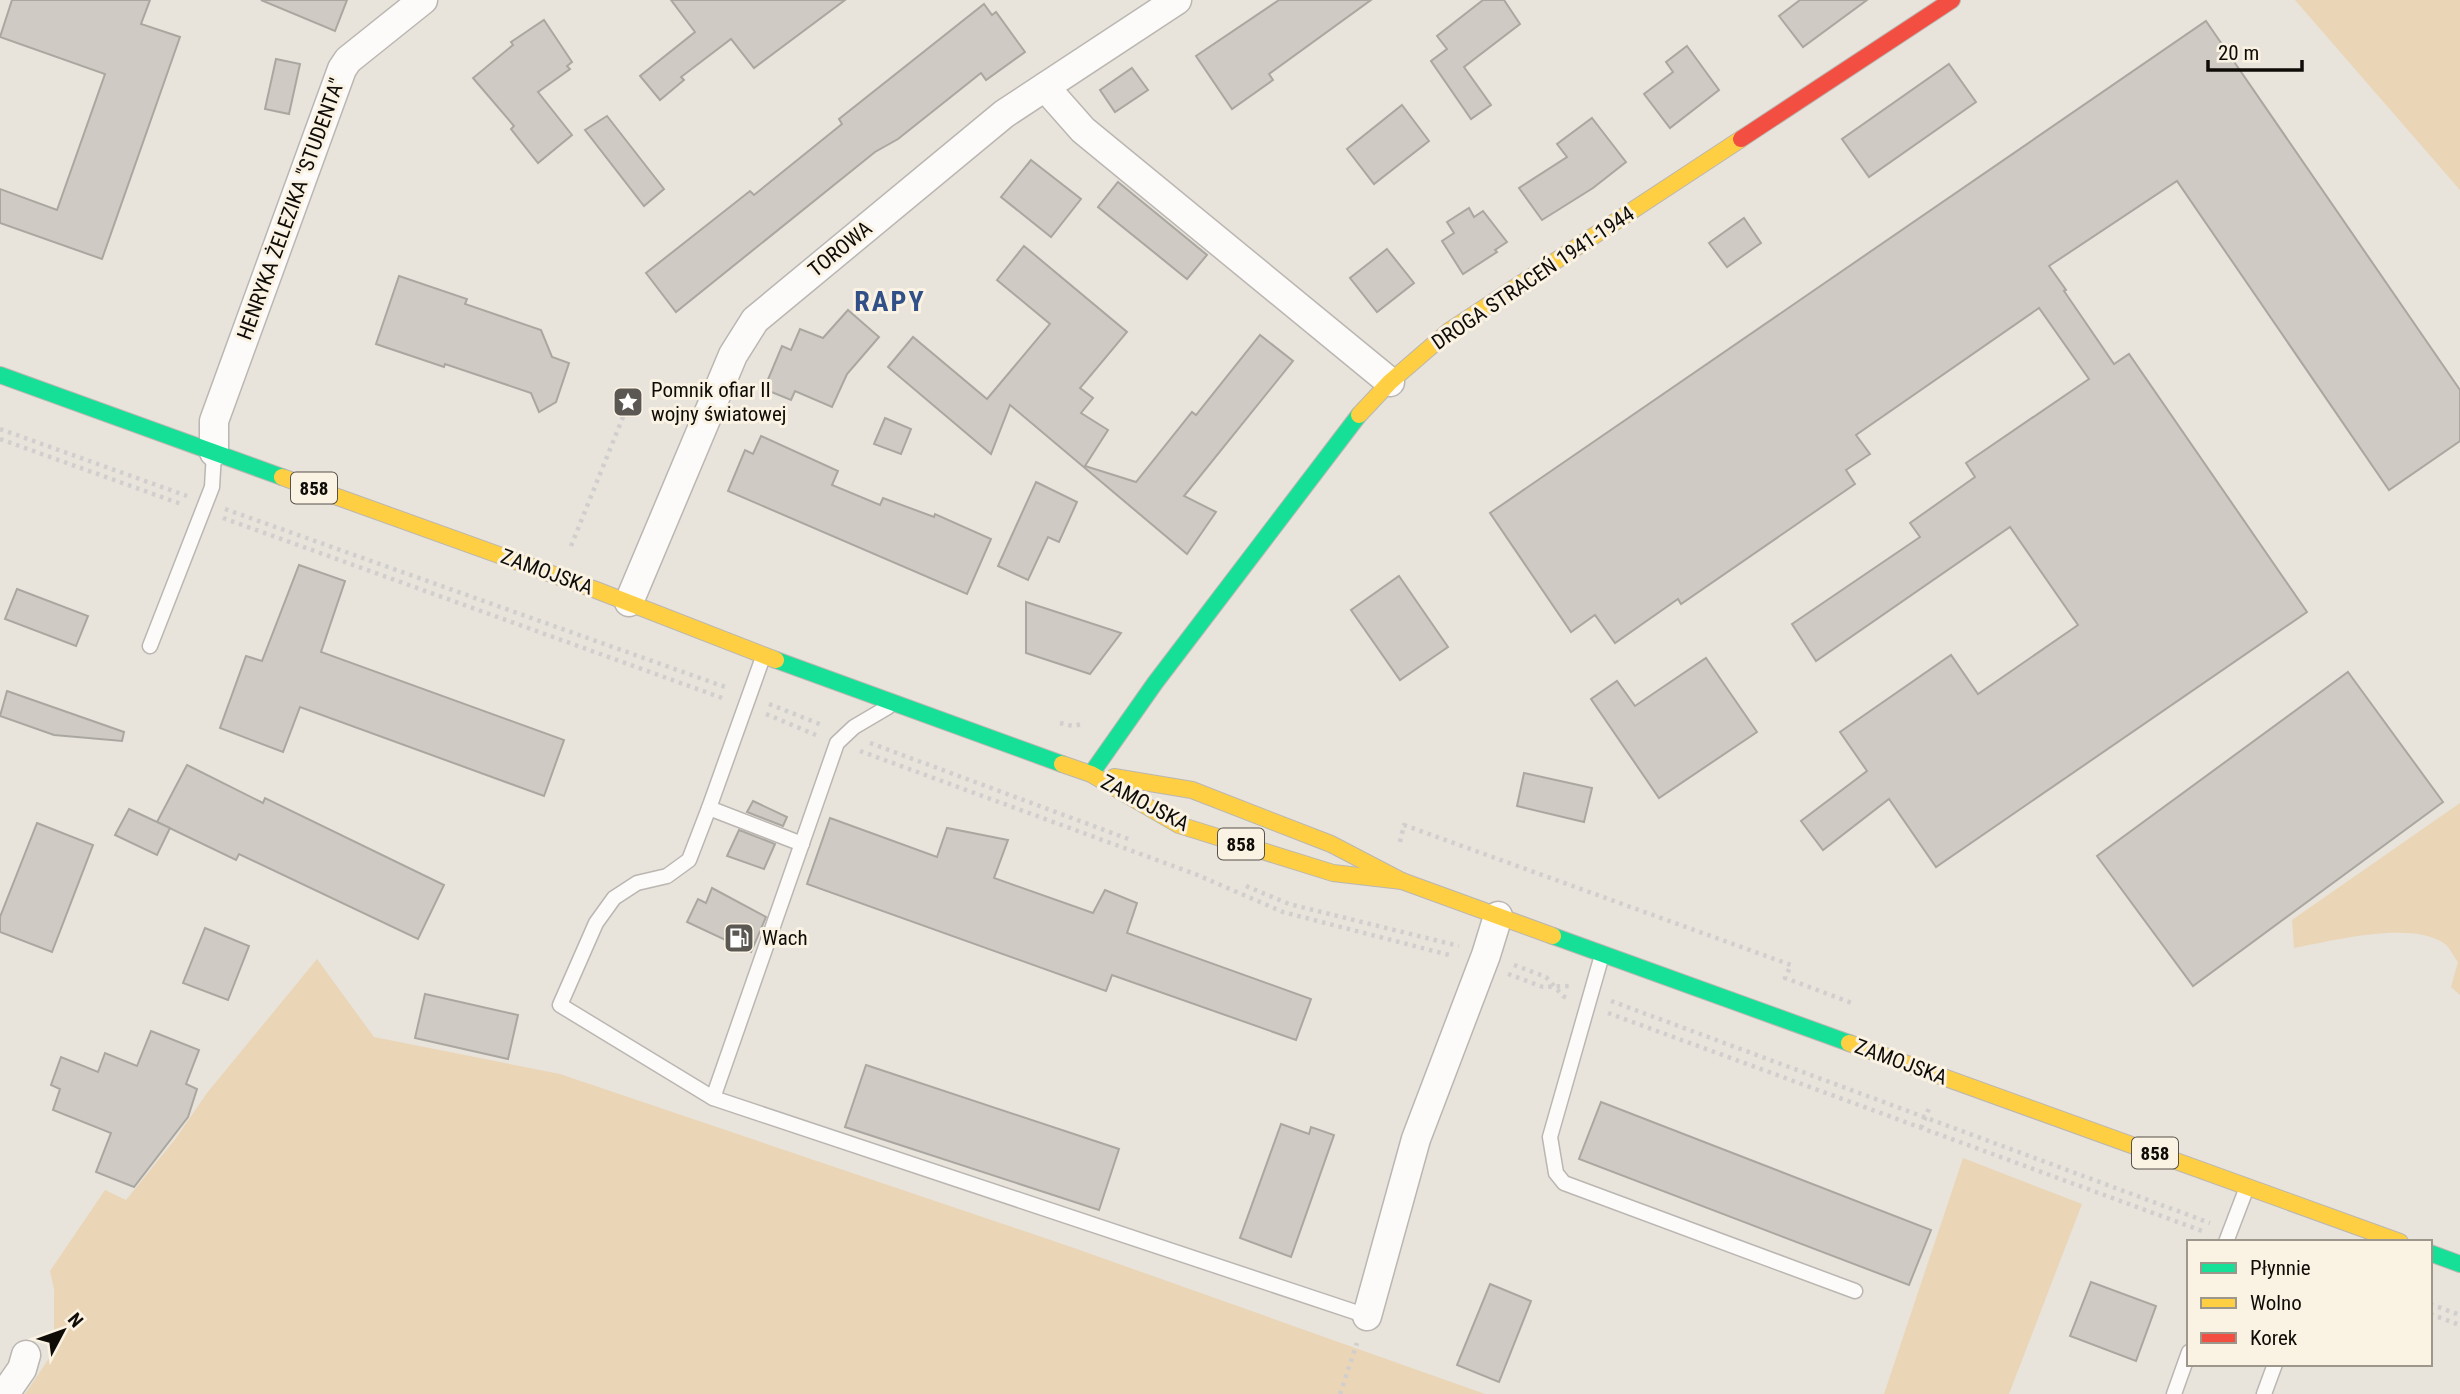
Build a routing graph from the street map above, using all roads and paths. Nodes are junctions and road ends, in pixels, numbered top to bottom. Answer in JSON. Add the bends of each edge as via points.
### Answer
{"nodes":[{"id":1,"x":423,"y":0,"type":"edge"},
{"id":2,"x":1177,"y":0,"type":"edge"},
{"id":3,"x":1952,"y":0,"type":"edge"},
{"id":4,"x":1045,"y":87,"type":"junction"},
{"id":5,"x":0,"y":375,"type":"edge"},
{"id":6,"x":1390,"y":382,"type":"junction"},
{"id":7,"x":625,"y":412,"type":"dead end"},
{"id":8,"x":0,"y":439,"type":"edge"},
{"id":9,"x":214,"y":452,"type":"junction"},
{"id":10,"x":203,"y":511,"type":"junction"},
{"id":11,"x":568,"y":552,"type":"dead end"},
{"id":12,"x":629,"y":602,"type":"junction"},
{"id":13,"x":150,"y":646,"type":"dead end"},
{"id":14,"x":764,"y":656,"type":"junction"},
{"id":15,"x":895,"y":702,"type":"junction"},
{"id":16,"x":744,"y":706,"type":"junction"},
{"id":17,"x":837,"y":743,"type":"junction"},
{"id":18,"x":1091,"y":774,"type":"junction"},
{"id":19,"x":709,"y":808,"type":"junction"},
{"id":20,"x":803,"y":844,"type":"junction"},
{"id":21,"x":1402,"y":881,"type":"junction"},
{"id":22,"x":1497,"y":916,"type":"junction"},
{"id":23,"x":1603,"y":954,"type":"junction"},
{"id":24,"x":1482,"y":964,"type":"junction"},
{"id":25,"x":1590,"y":993,"type":"junction"},
{"id":26,"x":713,"y":1098,"type":"junction"},
{"id":27,"x":2247,"y":1186,"type":"junction"},
{"id":28,"x":2349,"y":1223,"type":"junction"},
{"id":29,"x":2229,"y":1236,"type":"edge"},
{"id":30,"x":2343,"y":1240,"type":"edge"},
{"id":31,"x":2395,"y":1240,"type":"edge"},
{"id":32,"x":2432,"y":1254,"type":"edge"},
{"id":33,"x":2460,"y":1264,"type":"edge"},
{"id":34,"x":1855,"y":1291,"type":"dead end"},
{"id":35,"x":2432,"y":1305,"type":"edge"},
{"id":36,"x":2432,"y":1315,"type":"edge"},
{"id":37,"x":2460,"y":1315,"type":"edge"},
{"id":38,"x":1367,"y":1316,"type":"junction"},
{"id":39,"x":2460,"y":1325,"type":"edge"},
{"id":40,"x":26,"y":1355,"type":"dead end"},
{"id":41,"x":2187,"y":1358,"type":"edge"},
{"id":42,"x":2274,"y":1366,"type":"edge"},
{"id":43,"x":0,"y":1392,"type":"edge"},
{"id":44,"x":1340,"y":1394,"type":"edge"},
{"id":45,"x":2174,"y":1394,"type":"edge"},
{"id":46,"x":2264,"y":1394,"type":"edge"}],
"edges":[{"from":1,"to":9,"type":"street","name":"HENRYKA ŻELEZIKA \"STUDENTA\"","via":[[342,69],[214,421]]},
{"from":2,"to":4,"type":"street","name":"TOROWA"},
{"from":3,"to":6,"type":"main road","name":"DROGA STRACEŃ 1941-1944","via":[[1449,331]]},
{"from":4,"to":6,"type":"street","via":[[1083,130]]},
{"from":4,"to":12,"type":"street","name":"TOROWA","via":[[1004,114],[755,320],[733,355]]},
{"from":5,"to":9,"type":"main road","name":"ZAMOJSKA","number":"858"},
{"from":6,"to":18,"type":"main road","name":"DROGA STRACEŃ 1941-1944","via":[[1351,423]]},
{"from":7,"to":11,"type":"path"},
{"from":8,"to":10,"type":"path"},
{"from":9,"to":10,"type":"lane","via":[[212,487]]},
{"from":9,"to":12,"type":"main road","name":"ZAMOJSKA","number":"858"},
{"from":10,"to":13,"type":"lane"},
{"from":10,"to":16,"type":"path"},
{"from":12,"to":14,"type":"main road","name":"ZAMOJSKA","number":"858"},
{"from":14,"to":15,"type":"main road","name":"ZAMOJSKA","number":"858"},
{"from":14,"to":16,"type":"lane"},
{"from":15,"to":17,"type":"lane"},
{"from":15,"to":18,"type":"main road","name":"ZAMOJSKA","number":"858"},
{"from":16,"to":17,"type":"path"},
{"from":16,"to":19,"type":"lane"},
{"from":17,"to":20,"type":"lane"},
{"from":17,"to":24,"type":"path","via":[[1195,874],[1283,912]]},
{"from":18,"to":21,"type":"main road","name":"ZAMOJSKA","number":"858","via":[[1192,790],[1331,844]]},
{"from":18,"to":21,"type":"main road","name":"ZAMOJSKA","number":"858","via":[[1180,825],[1333,873]]},
{"from":19,"to":20,"type":"lane"},
{"from":19,"to":26,"type":"lane","via":[[689,860],[667,877],[637,883],[614,898],[596,923],[559,1005]]},
{"from":20,"to":26,"type":"lane"},
{"from":21,"to":22,"type":"main road","name":"ZAMOJSKA","number":"858"},
{"from":22,"to":23,"type":"main road","name":"ZAMOJSKA","number":"858"},
{"from":22,"to":24,"type":"street"},
{"from":23,"to":25,"type":"lane"},
{"from":23,"to":27,"type":"main road","name":"ZAMOJSKA","number":"858"},
{"from":24,"to":25,"type":"path","via":[[1543,987],[1567,985]]},
{"from":24,"to":38,"type":"street","via":[[1416,1139]]},
{"from":25,"to":29,"type":"path"},
{"from":25,"to":34,"type":"lane","via":[[1550,1137],[1556,1173],[1564,1183]]},
{"from":26,"to":38,"type":"lane"},
{"from":27,"to":28,"type":"main road","name":"ZAMOJSKA","number":"858"},
{"from":27,"to":29,"type":"lane"},
{"from":28,"to":30,"type":"lane"},
{"from":28,"to":31,"type":"main road","name":"ZAMOJSKA","number":"858"},
{"from":32,"to":33,"type":"main road"},
{"from":35,"to":37,"type":"path"},
{"from":36,"to":39,"type":"path"},
{"from":38,"to":44,"type":"path"},
{"from":40,"to":43,"type":"street","via":[[6,1392]]},
{"from":41,"to":45,"type":"lane"},
{"from":42,"to":46,"type":"lane"}]}
